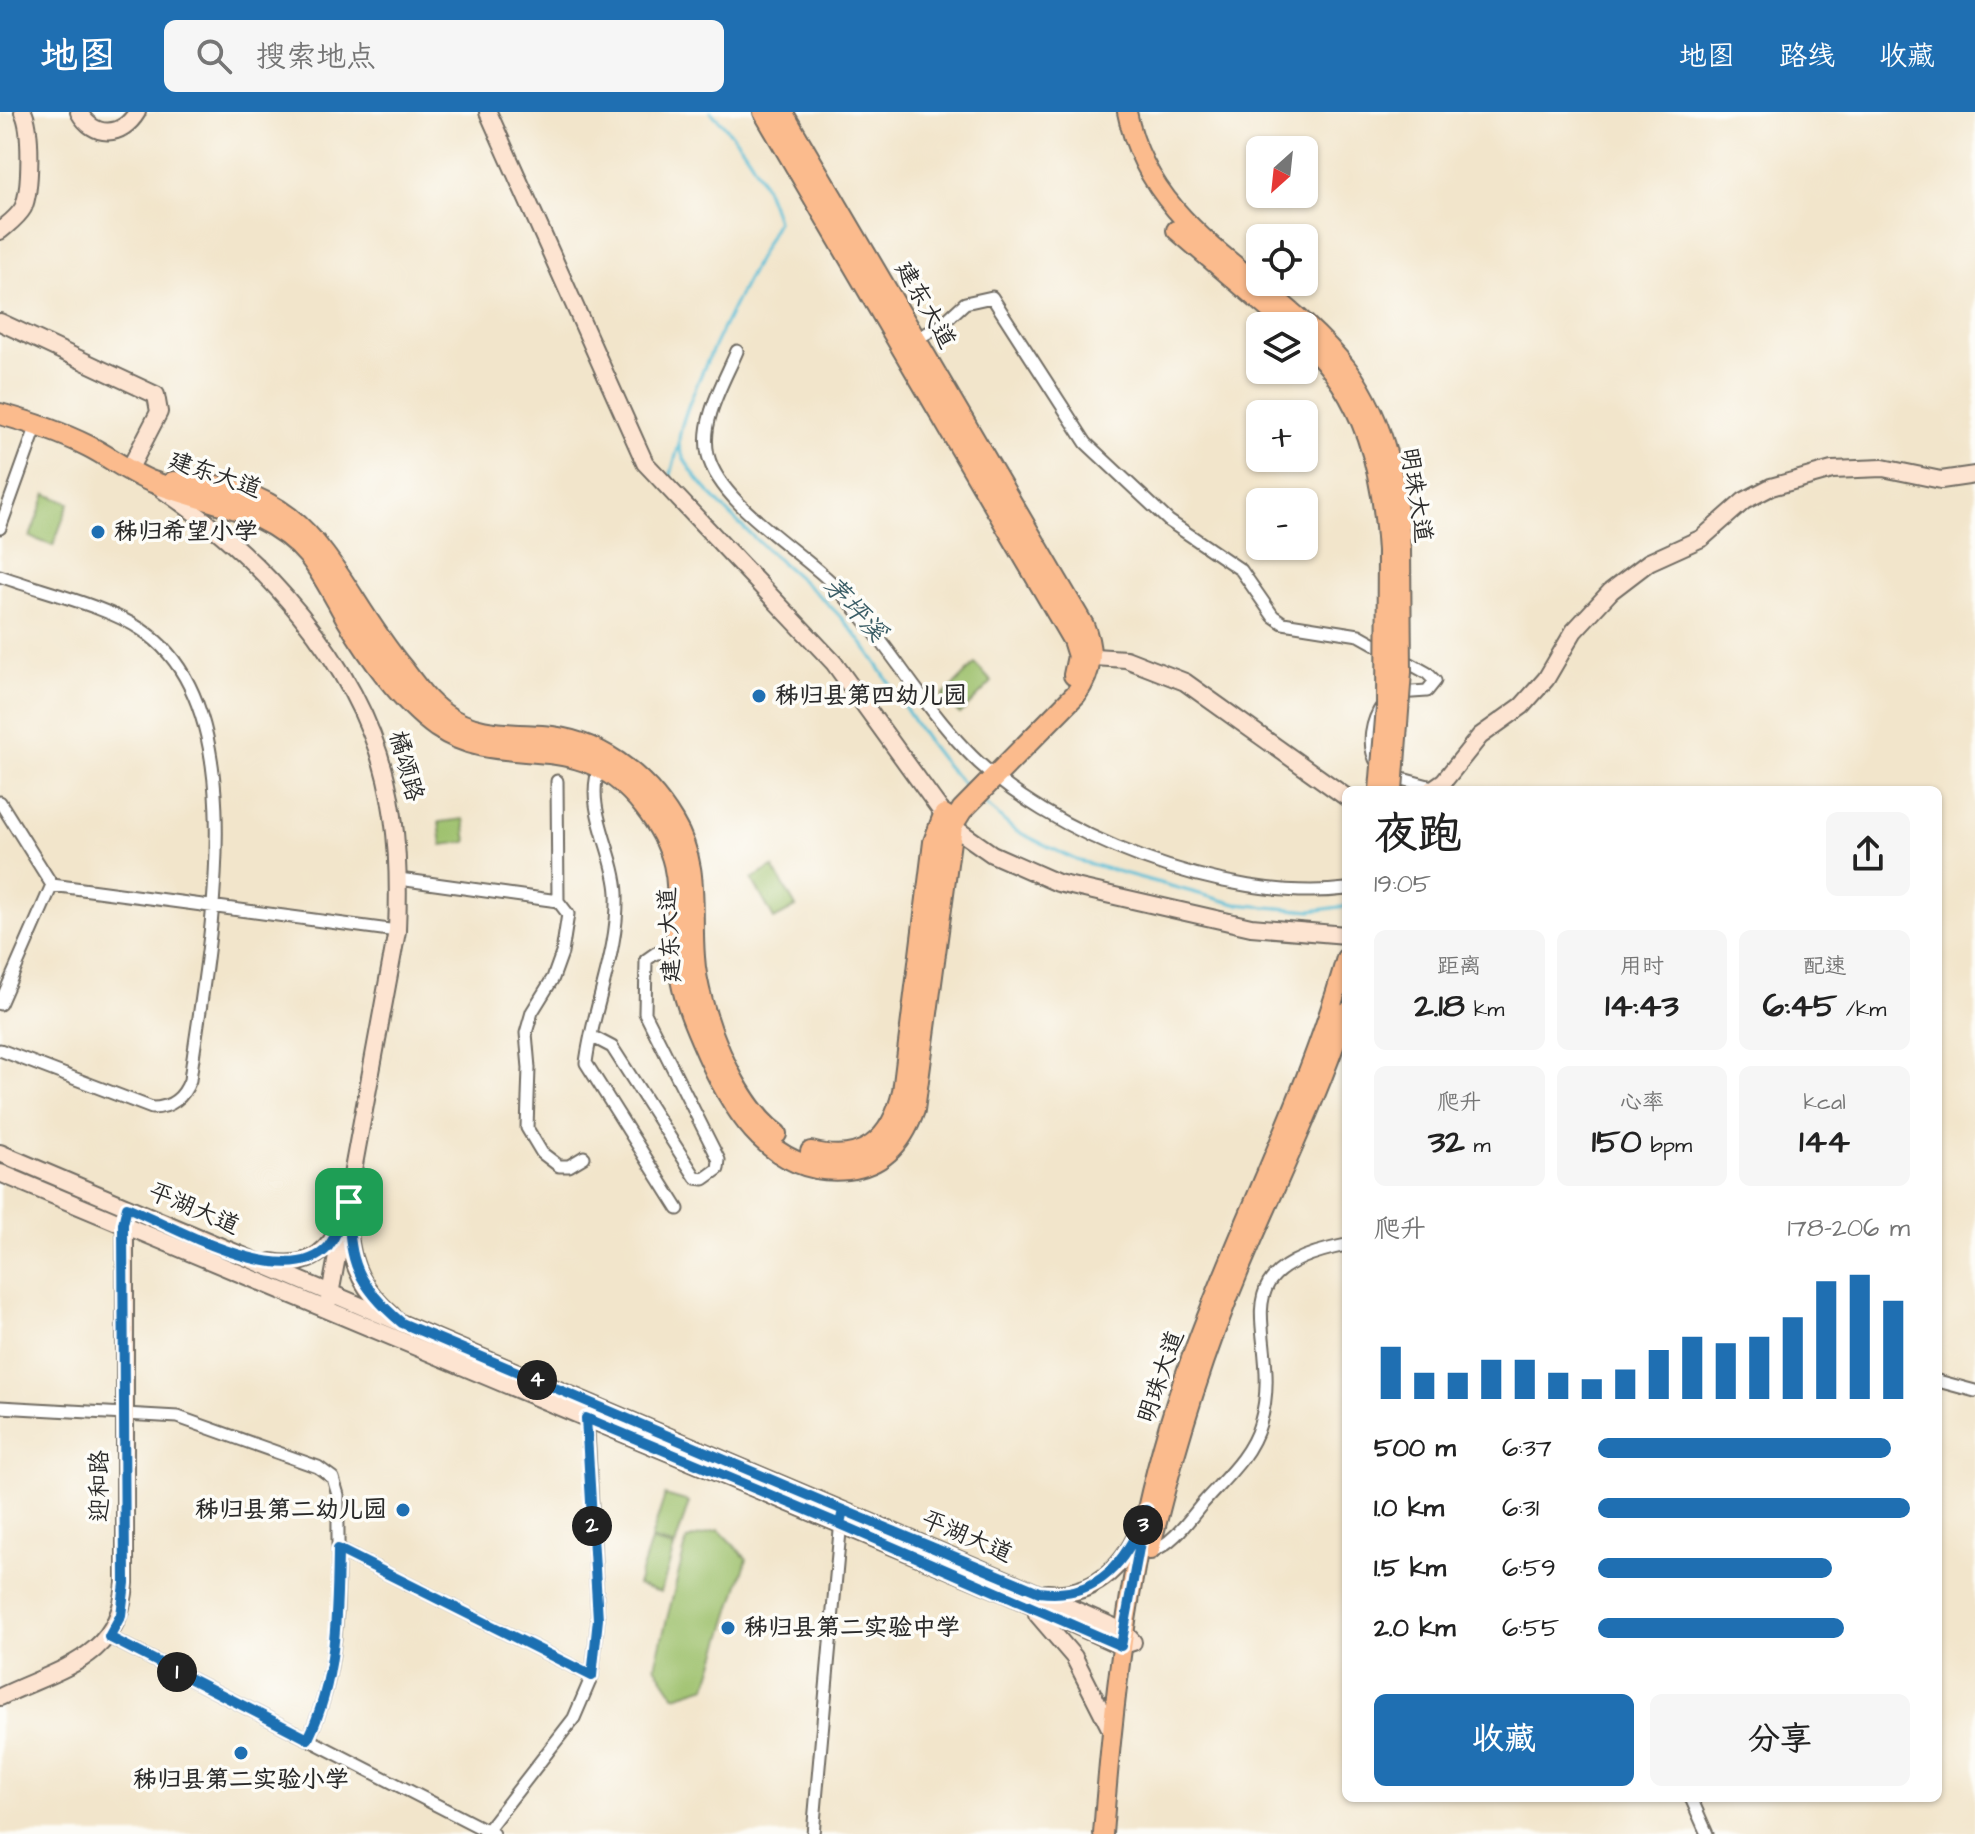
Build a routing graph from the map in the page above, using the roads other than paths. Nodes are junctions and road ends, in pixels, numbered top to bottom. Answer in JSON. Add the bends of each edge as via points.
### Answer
{"nodes":[{"id":1,"x":23,"y":112,"type":"edge"},
{"id":2,"x":79,"y":112,"type":"edge"},
{"id":3,"x":137,"y":112,"type":"edge"},
{"id":4,"x":488,"y":112,"type":"edge"},
{"id":5,"x":764,"y":112,"type":"edge"},
{"id":6,"x":782,"y":112,"type":"edge"},
{"id":7,"x":1116,"y":112,"type":"edge"},
{"id":8,"x":1127,"y":112,"type":"edge"},
{"id":9,"x":0,"y":231,"type":"edge"},
{"id":10,"x":1271,"y":312,"type":"edge"},
{"id":11,"x":0,"y":322,"type":"edge"},
{"id":12,"x":909,"y":343,"type":"junction"},
{"id":13,"x":737,"y":351,"type":"dead end"},
{"id":14,"x":1318,"y":355,"type":"edge"},
{"id":15,"x":0,"y":414,"type":"edge"},
{"id":16,"x":37,"y":425,"type":"junction"},
{"id":17,"x":130,"y":468,"type":"junction"},
{"id":18,"x":1975,"y":475,"type":"edge"},
{"id":19,"x":149,"y":481,"type":"junction"},
{"id":20,"x":240,"y":509,"type":"junction"},
{"id":21,"x":0,"y":528,"type":"edge"},
{"id":22,"x":219,"y":533,"type":"junction"},
{"id":23,"x":1394,"y":551,"type":"junction"},
{"id":24,"x":0,"y":576,"type":"edge"},
{"id":25,"x":1085,"y":656,"type":"junction"},
{"id":26,"x":602,"y":761,"type":"junction"},
{"id":27,"x":986,"y":777,"type":"junction"},
{"id":28,"x":557,"y":781,"type":"dead end"},
{"id":29,"x":1379,"y":786,"type":"edge"},
{"id":30,"x":1393,"y":786,"type":"edge"},
{"id":31,"x":1426,"y":786,"type":"edge"},
{"id":32,"x":1440,"y":786,"type":"edge"},
{"id":33,"x":1342,"y":794,"type":"edge"},
{"id":34,"x":0,"y":802,"type":"edge"},
{"id":35,"x":952,"y":814,"type":"junction"},
{"id":36,"x":399,"y":879,"type":"junction"},
{"id":37,"x":52,"y":885,"type":"junction"},
{"id":38,"x":1342,"y":889,"type":"edge"},
{"id":39,"x":558,"y":901,"type":"junction"},
{"id":40,"x":213,"y":906,"type":"junction"},
{"id":41,"x":397,"y":931,"type":"junction"},
{"id":42,"x":1342,"y":935,"type":"edge"},
{"id":43,"x":686,"y":952,"type":"junction"},
{"id":44,"x":1342,"y":971,"type":"edge"},
{"id":45,"x":0,"y":1004,"type":"edge"},
{"id":46,"x":1342,"y":1021,"type":"edge"},
{"id":47,"x":591,"y":1036,"type":"junction"},
{"id":48,"x":0,"y":1050,"type":"edge"},
{"id":49,"x":0,"y":1153,"type":"edge"},
{"id":50,"x":1282,"y":1156,"type":"junction"},
{"id":51,"x":584,"y":1157,"type":"dead end"},
{"id":52,"x":0,"y":1173,"type":"edge"},
{"id":53,"x":349,"y":1202,"type":"junction"},
{"id":54,"x":127,"y":1207,"type":"junction"},
{"id":55,"x":678,"y":1209,"type":"dead end"},
{"id":56,"x":123,"y":1224,"type":"junction"},
{"id":57,"x":1342,"y":1246,"type":"edge"},
{"id":58,"x":243,"y":1256,"type":"junction"},
{"id":59,"x":328,"y":1301,"type":"junction"},
{"id":60,"x":402,"y":1323,"type":"junction"},
{"id":61,"x":1942,"y":1382,"type":"edge"},
{"id":62,"x":1975,"y":1391,"type":"edge"},
{"id":63,"x":0,"y":1407,"type":"edge"},
{"id":64,"x":587,"y":1410,"type":"junction"},
{"id":65,"x":124,"y":1413,"type":"junction"},
{"id":66,"x":1146,"y":1510,"type":"junction"},
{"id":67,"x":842,"y":1517,"type":"junction"},
{"id":68,"x":338,"y":1549,"type":"junction"},
{"id":69,"x":1150,"y":1552,"type":"junction"},
{"id":70,"x":1004,"y":1586,"type":"junction"},
{"id":71,"x":109,"y":1637,"type":"junction"},
{"id":72,"x":1126,"y":1640,"type":"junction"},
{"id":73,"x":592,"y":1676,"type":"junction"},
{"id":74,"x":0,"y":1697,"type":"edge"},
{"id":75,"x":1111,"y":1730,"type":"junction"},
{"id":76,"x":308,"y":1739,"type":"junction"},
{"id":77,"x":1693,"y":1802,"type":"edge"},
{"id":78,"x":488,"y":1833,"type":"edge"},
{"id":79,"x":813,"y":1834,"type":"edge"},
{"id":80,"x":1103,"y":1834,"type":"edge"},
{"id":81,"x":1115,"y":1834,"type":"edge"},
{"id":82,"x":1707,"y":1834,"type":"edge"}],
"edges":[{"from":1,"to":9,"type":"street","via":[[29,128],[26,200]]},
{"from":2,"to":3,"type":"street","via":[[95,130],[114,132]]},
{"from":4,"to":35,"type":"street","via":[[645,463],[834,663]]},
{"from":5,"to":12,"type":"highway","name":"建东大道"},
{"from":6,"to":12,"type":"highway","name":"建东大道"},
{"from":7,"to":10,"type":"main road","via":[[1133,169],[1157,209]]},
{"from":8,"to":23,"type":"main road","name":"明珠大道","via":[[1143,163],[1169,205],[1312,330],[1360,389],[1390,460]]},
{"from":11,"to":17,"type":"street","via":[[156,395],[159,412]]},
{"from":12,"to":25,"type":"highway","name":"建东大道"},
{"from":12,"to":31,"type":"street","via":[[950,319],[965,303],[992,297],[1086,443],[1169,521],[1241,570],[1273,616],[1294,626],[1359,635],[1430,675],[1435,681],[1431,690],[1402,691],[1382,705],[1371,749],[1391,776]]},
{"from":13,"to":27,"type":"street","via":[[708,428],[708,453],[717,475],[741,504],[842,593]]},
{"from":14,"to":23,"type":"main road","name":"明珠大道","via":[[1366,430]]},
{"from":15,"to":16,"type":"highway","name":"橘颂路"},
{"from":16,"to":17,"type":"highway","name":"橘颂路"},
{"from":16,"to":21,"type":"street"},
{"from":17,"to":19,"type":"highway","name":"橘颂路"},
{"from":18,"to":32,"type":"street","via":[[1941,480],[1883,468],[1832,470],[1771,487],[1744,501],[1702,538],[1649,562],[1611,591],[1574,631],[1538,688],[1480,736]]},
{"from":19,"to":20,"type":"highway","name":"建东大道"},
{"from":19,"to":22,"type":"street","name":"橘颂路"},
{"from":19,"to":26,"type":"highway","name":"建东大道","via":[[222,487],[267,504],[305,530],[333,564],[380,642],[434,706],[458,723],[487,733],[559,738]]},
{"from":20,"to":22,"type":"street","via":[[221,513]]},
{"from":20,"to":26,"type":"highway","name":"建东大道","via":[[279,528],[309,556],[367,650],[438,727],[483,746]]},
{"from":22,"to":36,"type":"street","name":"橘颂路","via":[[284,597],[352,694],[386,778]]},
{"from":23,"to":29,"type":"main road","name":"明珠大道","bridge":true},
{"from":23,"to":30,"type":"main road","name":"明珠大道","bridge":true,"via":[[1402,672]]},
{"from":24,"to":40,"type":"street","via":[[122,619],[141,629],[172,659],[200,714],[210,753],[217,830]]},
{"from":25,"to":27,"type":"highway","name":"建东大道","via":[[1067,686]]},
{"from":25,"to":33,"type":"street","via":[[1147,665],[1185,682]]},
{"from":26,"to":43,"type":"highway","name":"建东大道","via":[[644,784],[681,835],[694,882]]},
{"from":26,"to":47,"type":"street","via":[[593,787],[614,869],[617,906]]},
{"from":27,"to":35,"type":"highway","name":"建东大道"},
{"from":27,"to":38,"type":"street","via":[[1107,845],[1257,889]]},
{"from":28,"to":39,"type":"street"},
{"from":34,"to":37,"type":"street"},
{"from":35,"to":42,"type":"street","via":[[1008,863],[1074,887],[1251,927]]},
{"from":35,"to":43,"type":"highway","name":"建东大道","via":[[934,842],[903,1092],[895,1120],[877,1143],[851,1155],[822,1155],[795,1147],[762,1122],[744,1099],[710,1024]]},
{"from":36,"to":39,"type":"street"},
{"from":36,"to":41,"type":"street","name":"橘颂路"},
{"from":37,"to":40,"type":"street"},
{"from":37,"to":45,"type":"street"},
{"from":39,"to":51,"type":"street","via":[[568,914],[562,953],[526,1033],[527,1128],[542,1153],[559,1166]]},
{"from":40,"to":41,"type":"street"},
{"from":40,"to":48,"type":"street","via":[[190,1080],[179,1098],[152,1108]]},
{"from":41,"to":53,"type":"street","name":"橘颂路"},
{"from":43,"to":47,"type":"street","via":[[656,953],[646,960],[645,1013],[719,1160],[718,1169],[696,1178],[612,1047]]},
{"from":44,"to":50,"type":"main road","name":"明珠大道"},
{"from":46,"to":50,"type":"main road","name":"明珠大道"},
{"from":47,"to":55,"type":"street","via":[[586,1063],[590,1073]]},
{"from":49,"to":54,"type":"street","name":"平湖大道"},
{"from":50,"to":66,"type":"main road","name":"明珠大道","via":[[1188,1366]]},
{"from":50,"to":69,"type":"main road","name":"明珠大道","via":[[1182,1430]]},
{"from":52,"to":56,"type":"street","name":"平湖大道"},
{"from":53,"to":58,"type":"street","via":[[336,1234],[315,1257],[281,1264]]},
{"from":53,"to":59,"type":"street","name":"橘颂路"},
{"from":53,"to":60,"type":"street","via":[[349,1239],[358,1275]]},
{"from":54,"to":56,"type":"street","name":"迎和路"},
{"from":54,"to":58,"type":"street","name":"平湖大道"},
{"from":56,"to":59,"type":"street","name":"平湖大道"},
{"from":56,"to":65,"type":"street","name":"迎和路"},
{"from":57,"to":69,"type":"street","via":[[1296,1260],[1270,1278],[1262,1299],[1265,1392],[1255,1437],[1236,1467],[1167,1544]]},
{"from":58,"to":59,"type":"street","name":"平湖大道"},
{"from":59,"to":60,"type":"street","name":"平湖大道"},
{"from":59,"to":64,"type":"street","name":"平湖大道"},
{"from":60,"to":64,"type":"street","name":"平湖大道"},
{"from":61,"to":62,"type":"street"},
{"from":63,"to":65,"type":"street"},
{"from":64,"to":67,"type":"street","name":"平湖大道"},
{"from":64,"to":73,"type":"street","via":[[598,1619]]},
{"from":65,"to":68,"type":"street","via":[[190,1420],[326,1471],[337,1486]]},
{"from":65,"to":71,"type":"street","name":"迎和路","via":[[125,1583],[121,1615]]},
{"from":66,"to":70,"type":"street","via":[[1127,1554],[1093,1585],[1051,1593]]},
{"from":66,"to":72,"type":"main road","name":"明珠大道"},
{"from":67,"to":70,"type":"street","name":"平湖大道"},
{"from":67,"to":79,"type":"street"},
{"from":68,"to":73,"type":"street"},
{"from":68,"to":76,"type":"street","via":[[336,1638]]},
{"from":69,"to":72,"type":"main road","name":"明珠大道"},
{"from":70,"to":72,"type":"street","name":"平湖大道"},
{"from":70,"to":75,"type":"street","via":[[1063,1640]]},
{"from":71,"to":74,"type":"street","via":[[91,1653]]},
{"from":71,"to":76,"type":"street"},
{"from":72,"to":75,"type":"main road","name":"明珠大道"},
{"from":72,"to":81,"type":"main road","name":"明珠大道"},
{"from":73,"to":78,"type":"street","via":[[574,1718]]},
{"from":75,"to":80,"type":"main road","name":"明珠大道"},
{"from":76,"to":78,"type":"street"},
{"from":77,"to":82,"type":"street"}]}
